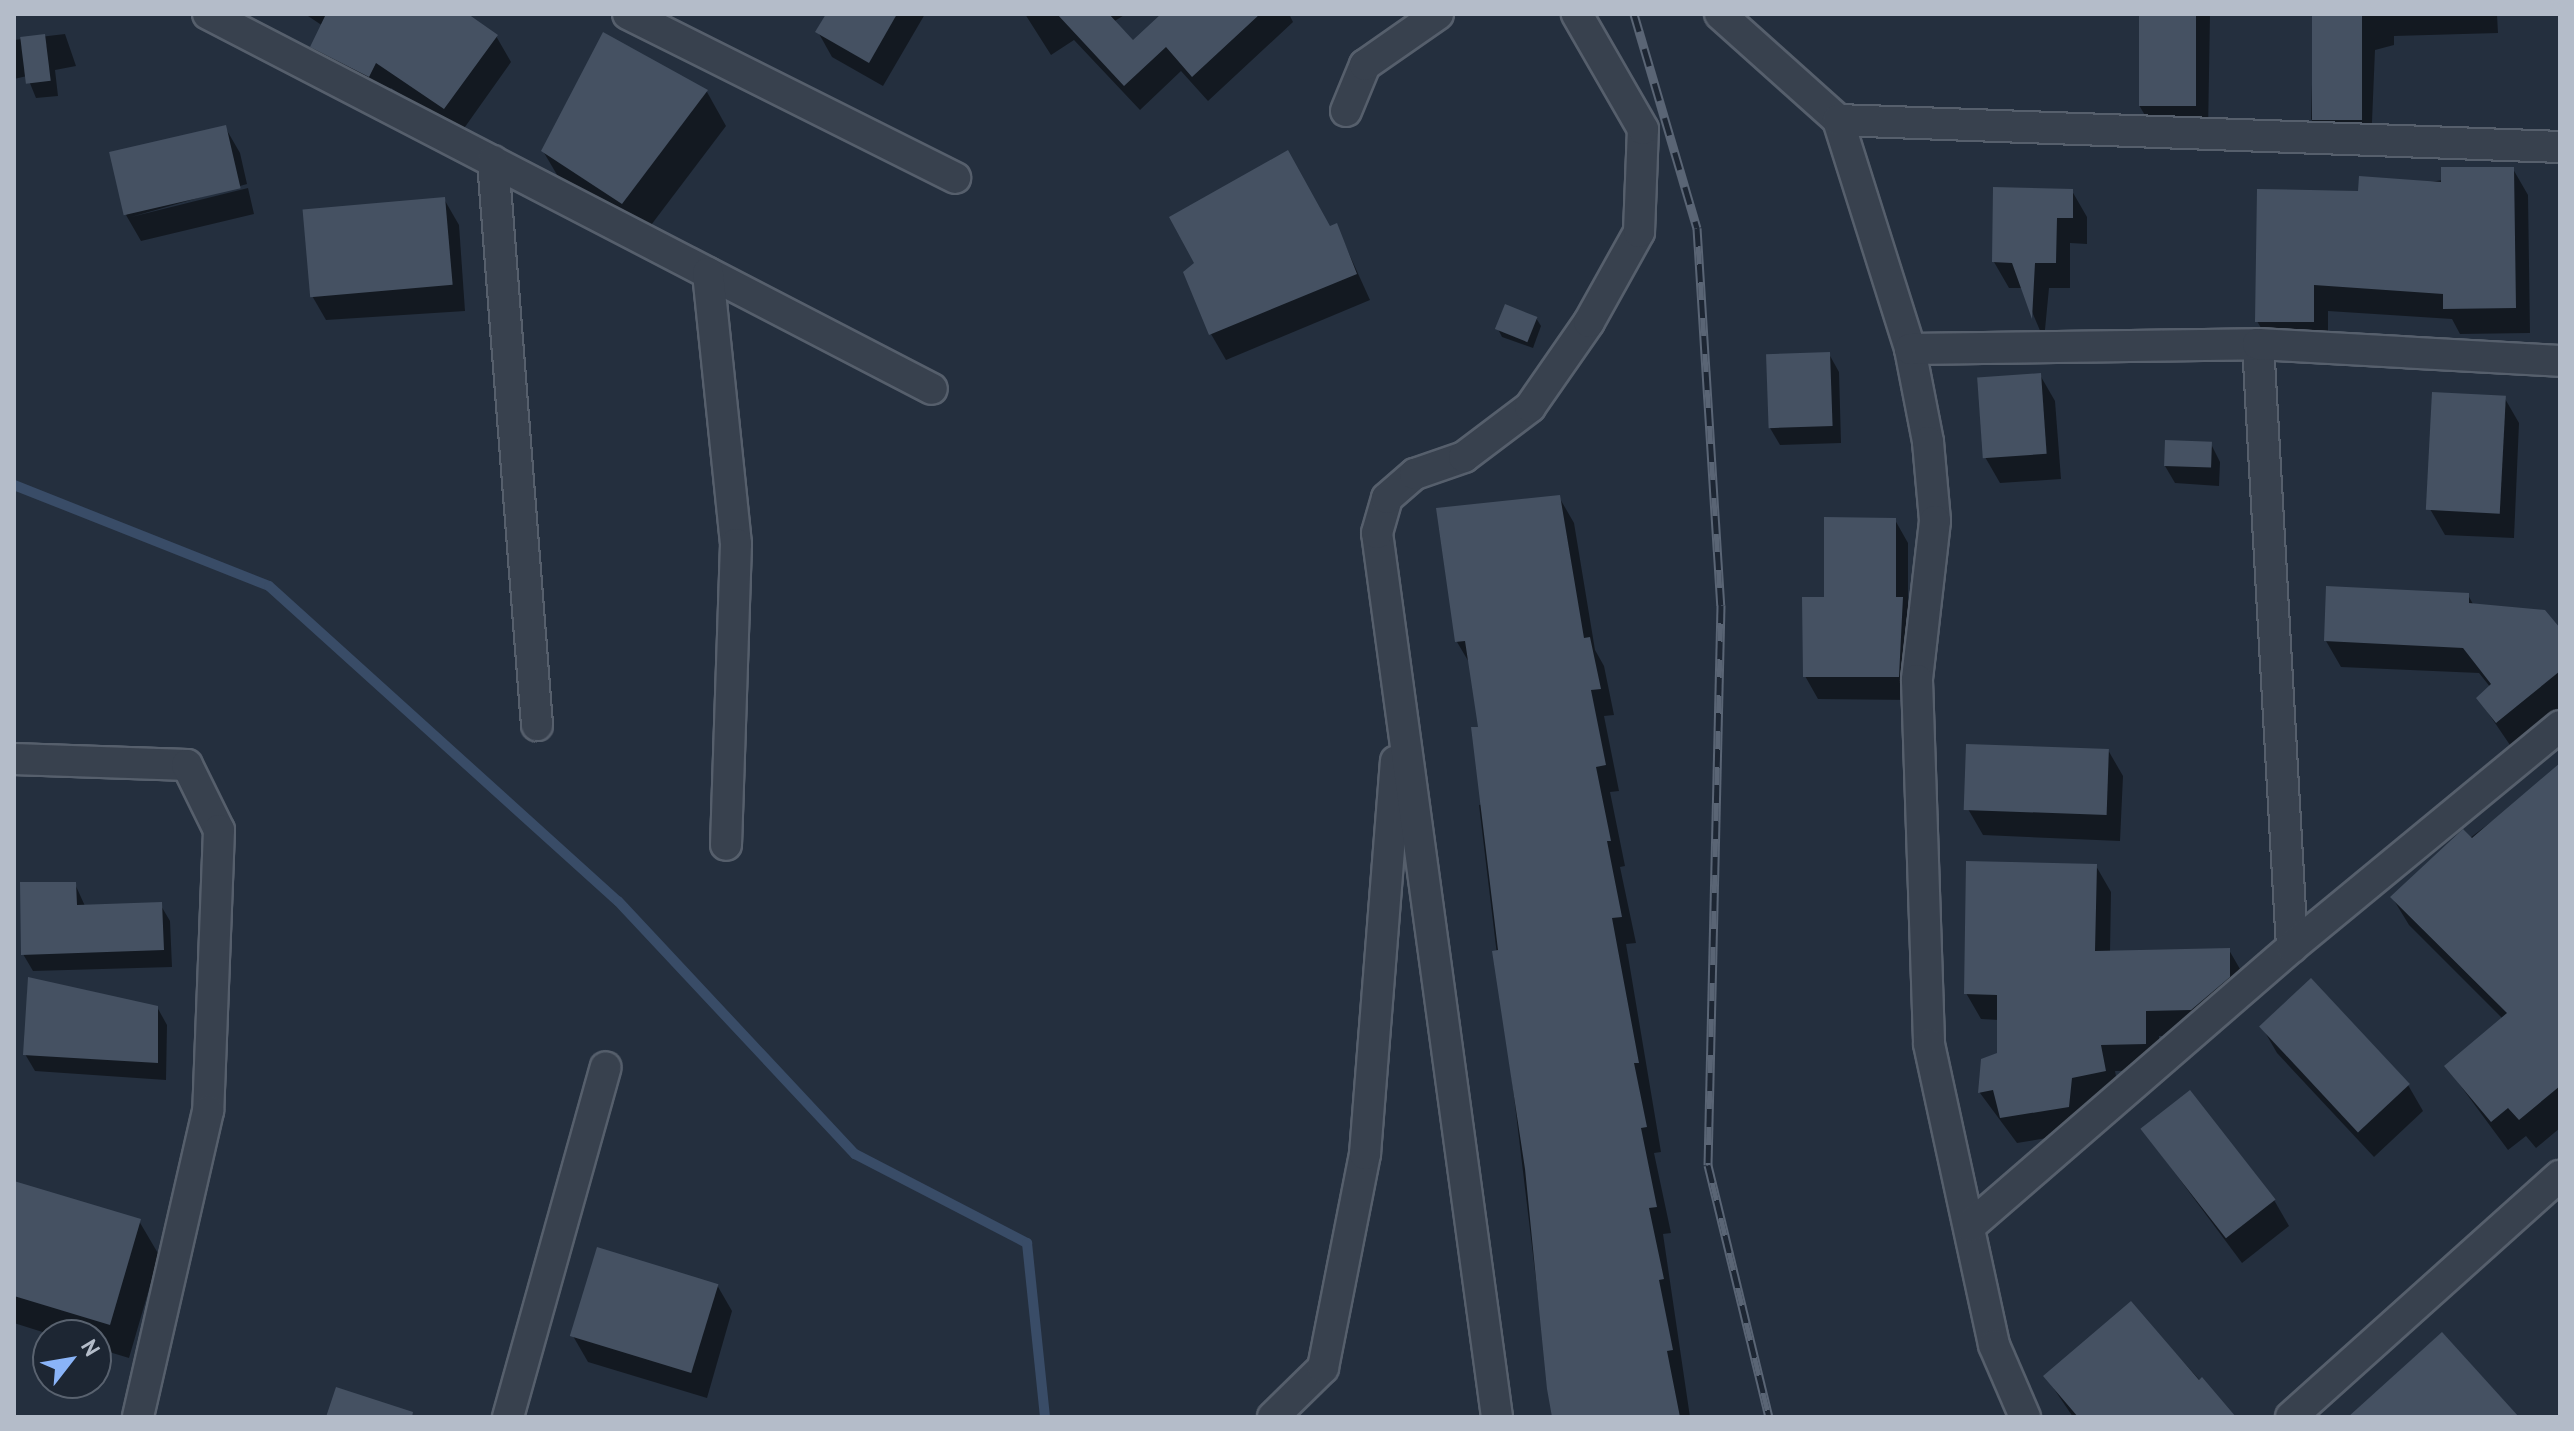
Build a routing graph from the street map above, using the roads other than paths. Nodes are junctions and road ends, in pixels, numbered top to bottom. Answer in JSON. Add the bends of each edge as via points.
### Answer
{"nodes":[{"id":1,"x":208,"y":14,"type":"edge"},
{"id":2,"x":628,"y":14,"type":"edge"},
{"id":3,"x":1438,"y":14,"type":"edge"},
{"id":4,"x":1577,"y":14,"type":"edge"},
{"id":5,"x":1720,"y":14,"type":"edge"},
{"id":6,"x":1346,"y":111,"type":"dead end"},
{"id":7,"x":1838,"y":120,"type":"junction"},
{"id":8,"x":2560,"y":147,"type":"edge"},
{"id":9,"x":493,"y":161,"type":"junction"},
{"id":10,"x":955,"y":178,"type":"dead end"},
{"id":11,"x":708,"y":273,"type":"junction"},
{"id":12,"x":2258,"y":344,"type":"junction"},
{"id":13,"x":1910,"y":349,"type":"junction"},
{"id":14,"x":2560,"y":361,"type":"edge"},
{"id":15,"x":932,"y":389,"type":"dead end"},
{"id":16,"x":1400,"y":703,"type":"junction"},
{"id":17,"x":537,"y":725,"type":"dead end"},
{"id":18,"x":2560,"y":726,"type":"edge"},
{"id":19,"x":14,"y":759,"type":"edge"},
{"id":20,"x":726,"y":845,"type":"dead end"},
{"id":21,"x":2292,"y":947,"type":"junction"},
{"id":22,"x":606,"y":1067,"type":"dead end"},
{"id":23,"x":2560,"y":1176,"type":"edge"},
{"id":24,"x":1970,"y":1226,"type":"junction"},
{"id":25,"x":138,"y":1417,"type":"edge"},
{"id":26,"x":508,"y":1417,"type":"edge"},
{"id":27,"x":1273,"y":1417,"type":"edge"},
{"id":28,"x":1497,"y":1417,"type":"edge"},
{"id":29,"x":2025,"y":1417,"type":"edge"},
{"id":30,"x":2291,"y":1417,"type":"edge"}],
"edges":[{"from":1,"to":9,"type":"street"},
{"from":2,"to":10,"type":"street"},
{"from":3,"to":6,"type":"street","via":[[1365,65]]},
{"from":4,"to":16,"type":"street","via":[[1643,129],[1639,232],[1589,322],[1530,407],[1464,457],[1415,474],[1387,498],[1377,533]]},
{"from":5,"to":7,"type":"street"},
{"from":7,"to":8,"type":"street"},
{"from":7,"to":13,"type":"street"},
{"from":9,"to":11,"type":"street"},
{"from":9,"to":17,"type":"street"},
{"from":11,"to":15,"type":"street"},
{"from":11,"to":20,"type":"street","via":[[736,544]]},
{"from":12,"to":13,"type":"street"},
{"from":12,"to":14,"type":"street"},
{"from":12,"to":21,"type":"street"},
{"from":13,"to":24,"type":"street","via":[[1928,442],[1935,521],[1917,680],[1929,1044]]},
{"from":16,"to":27,"type":"street","via":[[1365,1154],[1323,1368]]},
{"from":16,"to":28,"type":"street"},
{"from":18,"to":21,"type":"street"},
{"from":19,"to":25,"type":"street","via":[[187,765],[219,830],[208,1111]]},
{"from":21,"to":24,"type":"street"},
{"from":22,"to":26,"type":"street"},
{"from":23,"to":30,"type":"street"},
{"from":24,"to":29,"type":"street","via":[[1994,1345]]}]}
